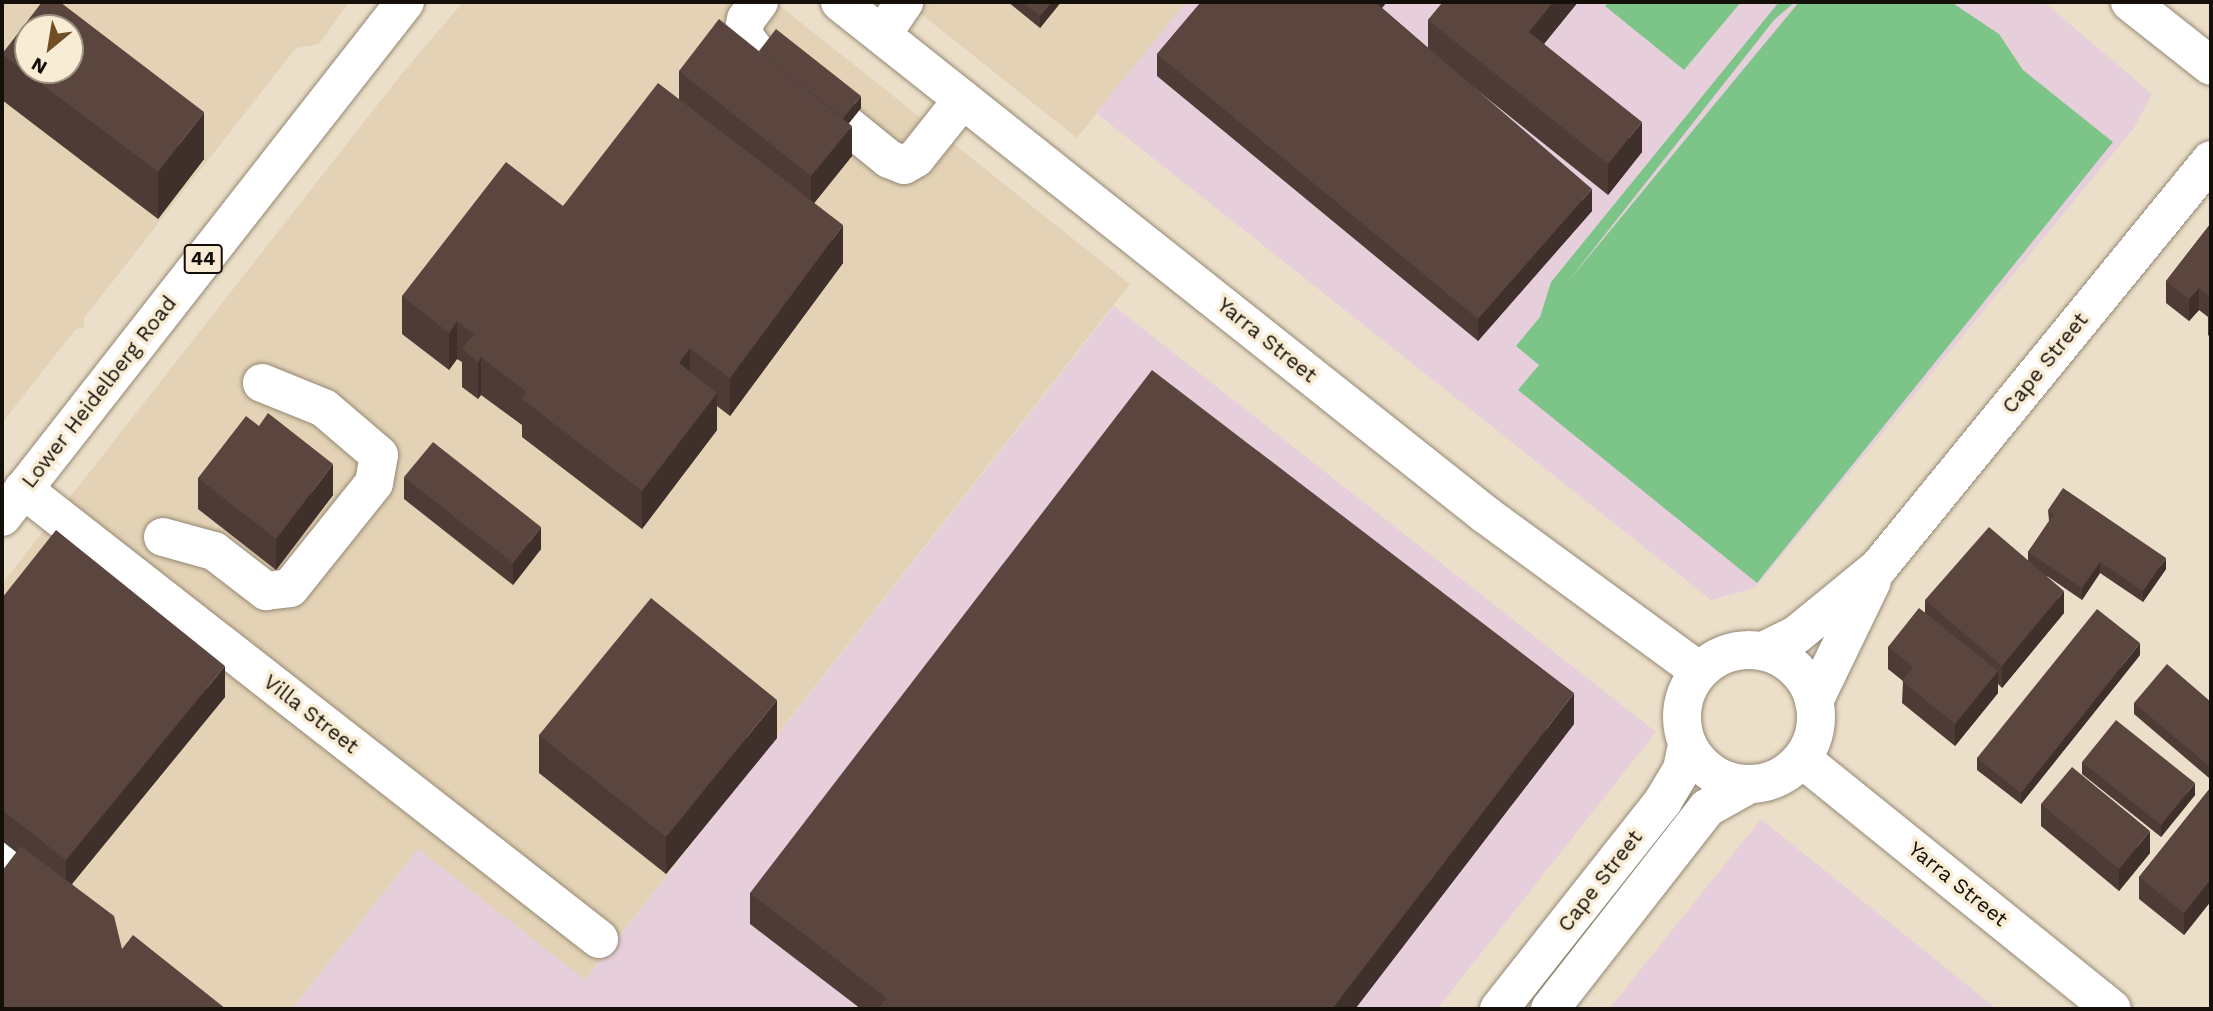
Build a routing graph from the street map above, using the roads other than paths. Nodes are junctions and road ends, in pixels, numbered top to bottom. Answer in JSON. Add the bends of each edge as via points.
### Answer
{"nodes":[{"id":1,"x":405,"y":2,"type":"edge"},
{"id":2,"x":759,"y":2,"type":"edge"},
{"id":3,"x":840,"y":2,"type":"edge"},
{"id":4,"x":904,"y":2,"type":"edge"},
{"id":5,"x":2130,"y":2,"type":"edge"},
{"id":6,"x":882,"y":35,"type":"junction"},
{"id":7,"x":762,"y":58,"type":"edge"},
{"id":8,"x":2211,"y":66,"type":"edge"},
{"id":9,"x":963,"y":99,"type":"junction"},
{"id":10,"x":847,"y":125,"type":"edge"},
{"id":11,"x":2211,"y":160,"type":"edge"},
{"id":12,"x":262,"y":383,"type":"dead end"},
{"id":13,"x":12,"y":503,"type":"edge"},
{"id":14,"x":163,"y":537,"type":"dead end"},
{"id":15,"x":1879,"y":567,"type":"junction"},
{"id":16,"x":1763,"y":651,"type":"junction"},
{"id":17,"x":1699,"y":671,"type":"junction"},
{"id":18,"x":1814,"y":701,"type":"junction"},
{"id":19,"x":1687,"y":745,"type":"junction"},
{"id":20,"x":1802,"y":759,"type":"junction"},
{"id":21,"x":1748,"y":785,"type":"junction"},
{"id":22,"x":2,"y":862,"type":"edge"},
{"id":23,"x":73,"y":917,"type":"edge"},
{"id":24,"x":599,"y":939,"type":"dead end"},
{"id":25,"x":1499,"y":1009,"type":"edge"},
{"id":26,"x":1550,"y":1009,"type":"edge"},
{"id":27,"x":2112,"y":1009,"type":"edge"}],
"edges":[{"from":1,"to":13,"type":"main road","name":"Lower Heidelberg Road","number":"44"},
{"from":2,"to":7,"type":"main road","via":[[746,19],[743,35]]},
{"from":3,"to":6,"type":"main road","name":"Yarra Street"},
{"from":4,"to":6,"type":"main road"},
{"from":5,"to":8,"type":"main road"},
{"from":6,"to":9,"type":"main road","name":"Yarra Street"},
{"from":9,"to":10,"type":"main road","via":[[910,163],[889,159]]},
{"from":9,"to":17,"type":"main road","name":"Yarra Street","via":[[1486,515]]},
{"from":11,"to":15,"type":"main road","name":"Cape Street"},
{"from":12,"to":14,"type":"main road","via":[[324,408],[379,455],[374,483],[290,588],[266,591],[214,551]]},
{"from":13,"to":24,"type":"main road","name":"Villa Street"},
{"from":15,"to":16,"type":"main road","name":"Cape Street","via":[[1797,635]]},
{"from":15,"to":18,"type":"main road","name":"Cape Street"},
{"from":16,"to":17,"type":"main road","via":[[1728,653]]},
{"from":16,"to":18,"type":"main road","via":[[1795,668]]},
{"from":17,"to":19,"type":"main road","via":[[1682,706]]},
{"from":18,"to":20,"type":"main road","via":[[1813,740]]},
{"from":19,"to":21,"type":"main road","via":[[1712,773]]},
{"from":19,"to":25,"type":"main road","name":"Cape Street","via":[[1682,769],[1663,801]]},
{"from":20,"to":21,"type":"main road","via":[[1769,782]]},
{"from":20,"to":27,"type":"main road","name":"Yarra Street"},
{"from":21,"to":26,"type":"main road","name":"Cape Street","via":[[1707,808]]},
{"from":22,"to":23,"type":"main road"}]}
